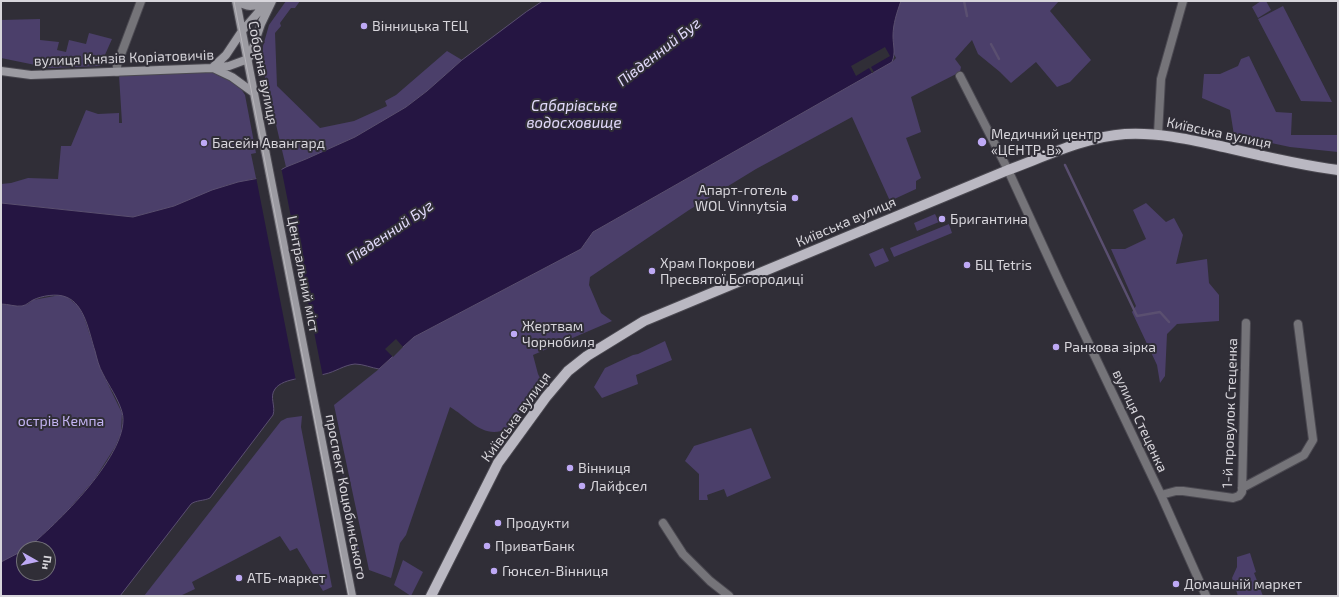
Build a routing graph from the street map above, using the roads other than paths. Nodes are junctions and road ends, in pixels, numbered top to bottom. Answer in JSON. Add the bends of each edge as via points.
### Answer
{"nodes":[{"id":1,"x":141,"y":1,"type":"edge"},
{"id":2,"x":237,"y":1,"type":"edge"},
{"id":3,"x":267,"y":1,"type":"edge"},
{"id":4,"x":272,"y":1,"type":"edge"},
{"id":5,"x":1183,"y":1,"type":"edge"},
{"id":6,"x":242,"y":31,"type":"junction"},
{"id":7,"x":248,"y":59,"type":"junction"},
{"id":8,"x":212,"y":68,"type":"junction"},
{"id":9,"x":1,"y":71,"type":"edge"},
{"id":10,"x":117,"y":72,"type":"junction"},
{"id":11,"x":960,"y":76,"type":"dead end"},
{"id":12,"x":254,"y":93,"type":"junction"},
{"id":13,"x":1158,"y":134,"type":"junction"},
{"id":14,"x":265,"y":151,"type":"joint"},
{"id":15,"x":1008,"y":170,"type":"junction"},
{"id":16,"x":1338,"y":170,"type":"edge"},
{"id":17,"x":1246,"y":323,"type":"dead end"},
{"id":18,"x":1298,"y":324,"type":"dead end"},
{"id":19,"x":315,"y":403,"type":"joint"},
{"id":20,"x":1242,"y":488,"type":"junction"},
{"id":21,"x":1161,"y":495,"type":"junction"},
{"id":22,"x":663,"y":523,"type":"dead end"},
{"id":23,"x":352,"y":596,"type":"edge"},
{"id":24,"x":431,"y":596,"type":"edge"},
{"id":25,"x":729,"y":596,"type":"edge"},
{"id":26,"x":1206,"y":596,"type":"edge"}],
"edges":[{"from":1,"to":10,"type":"street","via":[[117,65]]},
{"from":2,"to":3,"type":"street","via":[[252,7]]},
{"from":2,"to":6,"type":"street","name":"Соборна вулиця"},
{"from":3,"to":6,"type":"street"},
{"from":4,"to":7,"type":"street"},
{"from":5,"to":13,"type":"street","via":[[1162,79]]},
{"from":6,"to":7,"type":"street","name":"Соборна вулиця"},
{"from":6,"to":8,"type":"street","via":[[226,55]]},
{"from":7,"to":8,"type":"street","name":"вулиця Князів Коріатовичів","via":[[229,66]]},
{"from":7,"to":12,"type":"street","name":"Соборна вулиця"},
{"from":8,"to":10,"type":"street","name":"вулиця Князів Коріатовичів"},
{"from":8,"to":12,"type":"street","via":[[232,77]]},
{"from":9,"to":10,"type":"street","name":"вулиця Князів Коріатовичів","via":[[31,75]]},
{"from":11,"to":15,"type":"street","name":"вулиця Стеценка"},
{"from":12,"to":14,"type":"street","name":"Соборна вулиця"},
{"from":13,"to":15,"type":"main road","name":"Київська вулиця","via":[[1124,134],[1095,140],[1065,148]]},
{"from":13,"to":16,"type":"main road","name":"Київська вулиця"},
{"from":14,"to":19,"type":"street","name":"Центральний міст"},
{"from":15,"to":21,"type":"street","name":"вулиця Стеценка"},
{"from":15,"to":24,"type":"main road","name":"Київська вулиця","via":[[644,321],[587,356],[568,372],[546,397],[498,463]]},
{"from":17,"to":20,"type":"street","name":"1-й провулок Стеценка"},
{"from":18,"to":20,"type":"street","via":[[1313,440],[1304,455]]},
{"from":19,"to":23,"type":"street","name":"проспект Коцюбинського"},
{"from":20,"to":21,"type":"street","name":"1-й провулок Стеценка","via":[[1239,496],[1233,498],[1176,490]]},
{"from":21,"to":26,"type":"street","name":"вулиця Стеценка"},
{"from":22,"to":25,"type":"street","via":[[683,554],[710,582]]}]}
